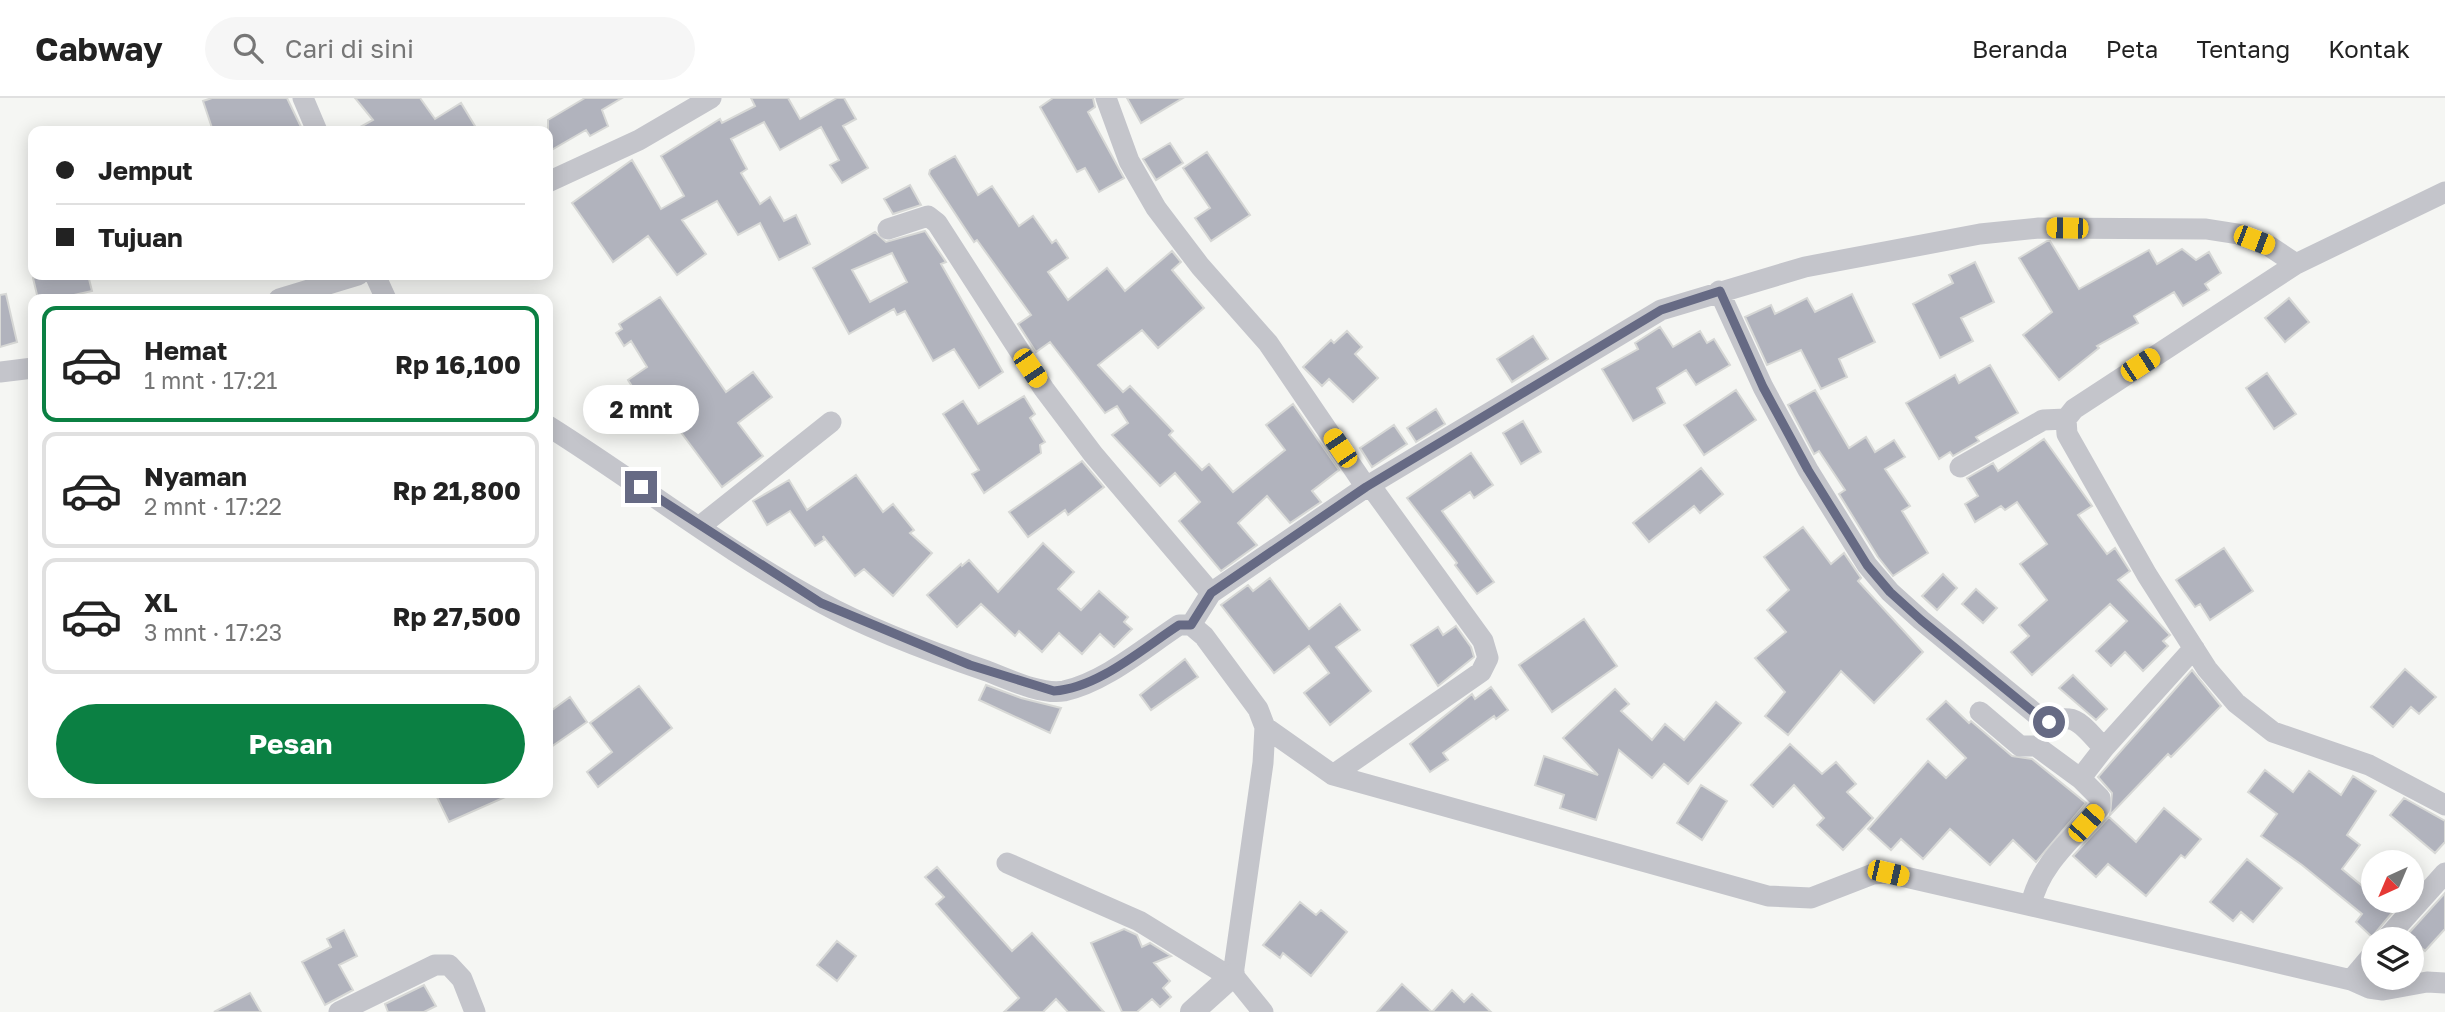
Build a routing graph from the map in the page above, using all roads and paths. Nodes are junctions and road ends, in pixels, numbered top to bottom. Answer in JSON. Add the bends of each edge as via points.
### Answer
{"nodes":[{"id":1,"x":303,"y":98,"type":"edge"},
{"id":2,"x":711,"y":98,"type":"edge"},
{"id":3,"x":1106,"y":98,"type":"edge"},
{"id":4,"x":315,"y":126,"type":"edge"},
{"id":5,"x":553,"y":180,"type":"edge"},
{"id":6,"x":2445,"y":192,"type":"edge"},
{"id":7,"x":888,"y":229,"type":"dead end"},
{"id":8,"x":2296,"y":264,"type":"junction"},
{"id":9,"x":342,"y":280,"type":"edge"},
{"id":10,"x":1720,"y":291,"type":"junction"},
{"id":11,"x":295,"y":294,"type":"edge"},
{"id":12,"x":28,"y":369,"type":"edge"},
{"id":13,"x":0,"y":372,"type":"edge"},
{"id":14,"x":2066,"y":419,"type":"junction"},
{"id":15,"x":831,"y":422,"type":"dead end"},
{"id":16,"x":553,"y":429,"type":"edge"},
{"id":17,"x":1960,"y":467,"type":"dead end"},
{"id":18,"x":1368,"y":486,"type":"junction"},
{"id":19,"x":699,"y":527,"type":"junction"},
{"id":20,"x":1211,"y":593,"type":"junction"},
{"id":21,"x":1191,"y":625,"type":"junction"},
{"id":22,"x":2194,"y":649,"type":"junction"},
{"id":23,"x":1980,"y":712,"type":"dead end"},
{"id":24,"x":1265,"y":727,"type":"junction"},
{"id":25,"x":2104,"y":748,"type":"junction"},
{"id":26,"x":1333,"y":775,"type":"junction"},
{"id":27,"x":2081,"y":779,"type":"junction"},
{"id":28,"x":2445,"y":805,"type":"edge"},
{"id":29,"x":1007,"y":863,"type":"dead end"},
{"id":30,"x":2445,"y":873,"type":"edge"},
{"id":31,"x":2031,"y":905,"type":"junction"},
{"id":32,"x":2397,"y":927,"type":"edge"},
{"id":33,"x":1233,"y":968,"type":"junction"},
{"id":34,"x":2361,"y":969,"type":"edge"},
{"id":35,"x":2351,"y":981,"type":"junction"},
{"id":36,"x":2445,"y":983,"type":"edge"},
{"id":37,"x":339,"y":1012,"type":"edge"},
{"id":38,"x":475,"y":1012,"type":"edge"},
{"id":39,"x":1192,"y":1012,"type":"edge"},
{"id":40,"x":1263,"y":1012,"type":"edge"}],
"edges":[{"from":1,"to":4,"type":"street"},
{"from":2,"to":5,"type":"street","via":[[639,140]]},
{"from":3,"to":18,"type":"street","via":[[1129,161],[1156,208],[1268,343]]},
{"from":6,"to":8,"type":"street"},
{"from":7,"to":20,"type":"street","via":[[918,217],[928,216],[937,223],[1060,411]]},
{"from":8,"to":10,"type":"street","via":[[2269,246],[2238,234],[2206,229],[2039,228],[1980,234],[1805,267]]},
{"from":8,"to":14,"type":"street","via":[[2074,409]]},
{"from":9,"to":11,"type":"street"},
{"from":10,"to":18,"type":"street","via":[[1661,310]]},
{"from":10,"to":25,"type":"street","via":[[1763,387],[1808,470],[1882,583],[2037,715],[2049,722],[2076,721]]},
{"from":12,"to":13,"type":"street"},
{"from":14,"to":17,"type":"street","via":[[2043,420]]},
{"from":14,"to":22,"type":"street","via":[[2067,434],[2077,453]]},
{"from":15,"to":19,"type":"street"},
{"from":16,"to":19,"type":"street"},
{"from":18,"to":20,"type":"street"},
{"from":18,"to":26,"type":"street","via":[[1483,640],[1488,658],[1481,672]]},
{"from":19,"to":21,"type":"street","via":[[821,603],[970,665],[1054,691],[1090,680],[1179,625]]},
{"from":20,"to":21,"type":"street"},
{"from":21,"to":24,"type":"street","via":[[1258,709]]},
{"from":22,"to":25,"type":"street"},
{"from":22,"to":28,"type":"street","via":[[2222,688],[2273,732],[2369,765]]},
{"from":23,"to":27,"type":"street","via":[[2020,746],[2041,749]]},
{"from":24,"to":26,"type":"street"},
{"from":24,"to":33,"type":"street"},
{"from":25,"to":27,"type":"street"},
{"from":26,"to":31,"type":"street","via":[[1768,896],[1811,898],[1873,874],[1888,873]]},
{"from":27,"to":31,"type":"street","via":[[2100,798],[2100,807],[2042,872]]},
{"from":29,"to":33,"type":"street"},
{"from":30,"to":32,"type":"street"},
{"from":31,"to":35,"type":"street"},
{"from":33,"to":39,"type":"street"},
{"from":33,"to":40,"type":"street"},
{"from":34,"to":35,"type":"street"},
{"from":35,"to":36,"type":"street","via":[[2383,990]]},
{"from":37,"to":38,"type":"street","via":[[449,965],[461,979]]}]}
